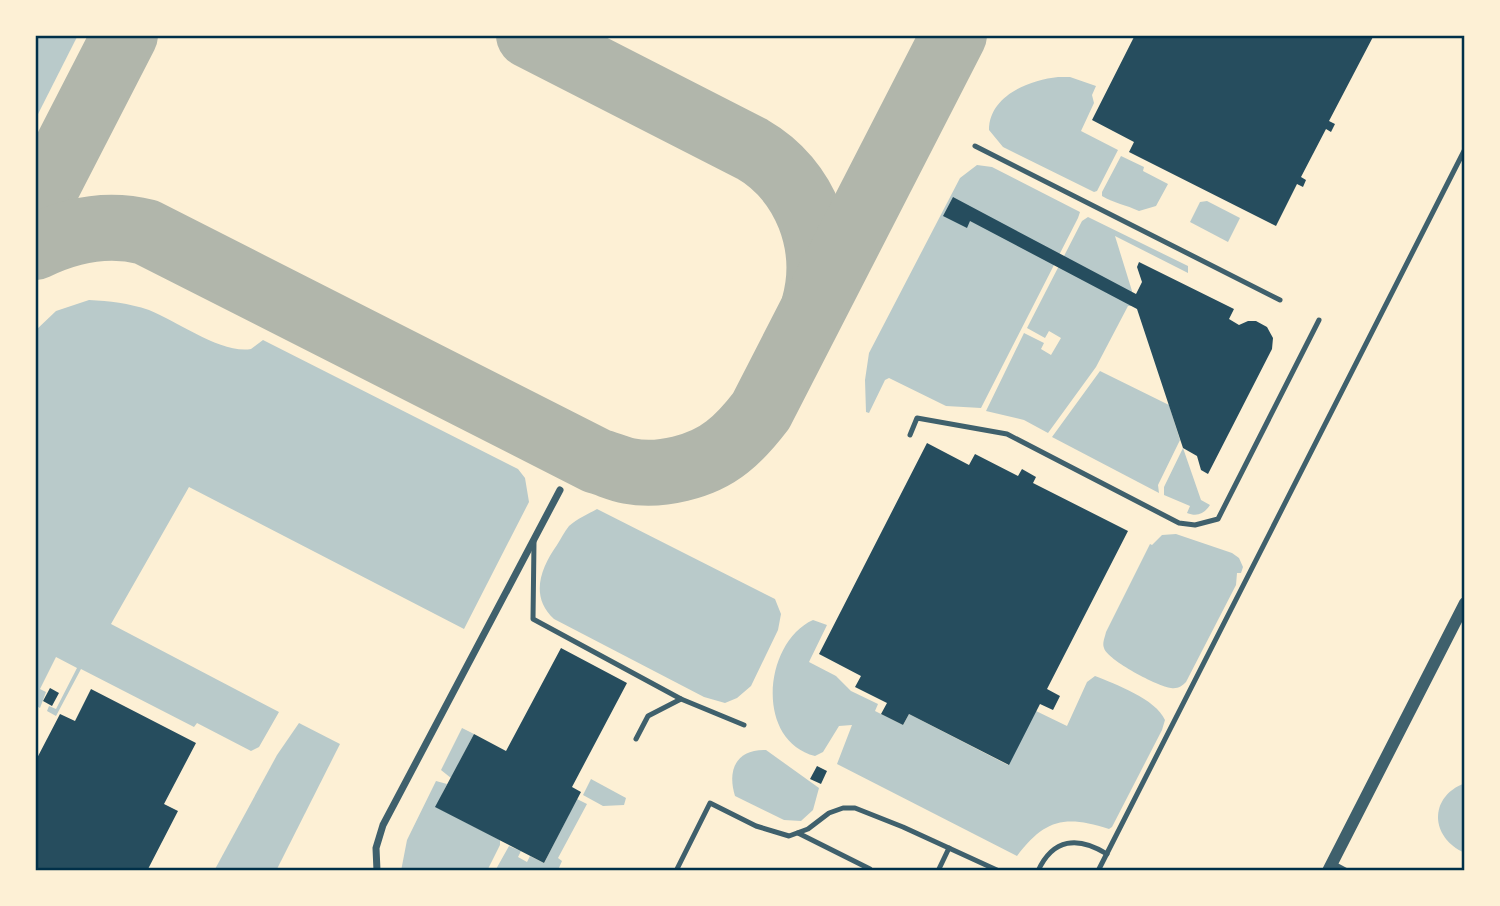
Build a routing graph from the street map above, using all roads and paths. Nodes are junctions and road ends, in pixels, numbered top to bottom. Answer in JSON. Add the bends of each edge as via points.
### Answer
{"nodes":[{"id":1,"x":975,"y":146,"type":"dead end"},
{"id":2,"x":1465,"y":149,"type":"edge"},
{"id":3,"x":1279,"y":300,"type":"dead end"},
{"id":4,"x":1320,"y":320,"type":"dead end"},
{"id":5,"x":909,"y":435,"type":"dead end"},
{"id":6,"x":560,"y":490,"type":"dead end"},
{"id":7,"x":534,"y":540,"type":"junction"},
{"id":8,"x":1465,"y":603,"type":"edge"},
{"id":9,"x":681,"y":699,"type":"junction"},
{"id":10,"x":744,"y":725,"type":"dead end"},
{"id":11,"x":636,"y":739,"type":"dead end"},
{"id":12,"x":798,"y":833,"type":"junction"},
{"id":13,"x":949,"y":848,"type":"junction"},
{"id":14,"x":1107,"y":854,"type":"junction"},
{"id":15,"x":1330,"y":867,"type":"edge"},
{"id":16,"x":870,"y":869,"type":"dead end"},
{"id":17,"x":377,"y":871,"type":"edge"},
{"id":18,"x":676,"y":871,"type":"edge"},
{"id":19,"x":938,"y":871,"type":"edge"},
{"id":20,"x":999,"y":871,"type":"edge"},
{"id":21,"x":1038,"y":871,"type":"edge"},
{"id":22,"x":1098,"y":871,"type":"edge"},
{"id":23,"x":1347,"y":871,"type":"edge"}],
"edges":[{"from":1,"to":3,"type":"lane"},
{"from":2,"to":14,"type":"lane"},
{"from":4,"to":5,"type":"lane","via":[[1218,519],[1195,525],[1179,523],[1007,434],[917,418]]},
{"from":6,"to":7,"type":"street"},
{"from":7,"to":9,"type":"lane","via":[[533,619]]},
{"from":7,"to":17,"type":"street","via":[[383,825],[376,848]]},
{"from":8,"to":15,"type":"street"},
{"from":9,"to":10,"type":"lane"},
{"from":9,"to":11,"type":"lane","via":[[648,716]]},
{"from":12,"to":13,"type":"lane","via":[[828,813],[855,808]]},
{"from":12,"to":16,"type":"lane"},
{"from":12,"to":18,"type":"lane","via":[[789,836],[756,826],[710,803]]},
{"from":13,"to":19,"type":"lane"},
{"from":13,"to":20,"type":"lane"},
{"from":14,"to":21,"type":"lane","via":[[1073,841],[1052,850]]},
{"from":14,"to":22,"type":"lane"},
{"from":15,"to":23,"type":"lane"}]}
